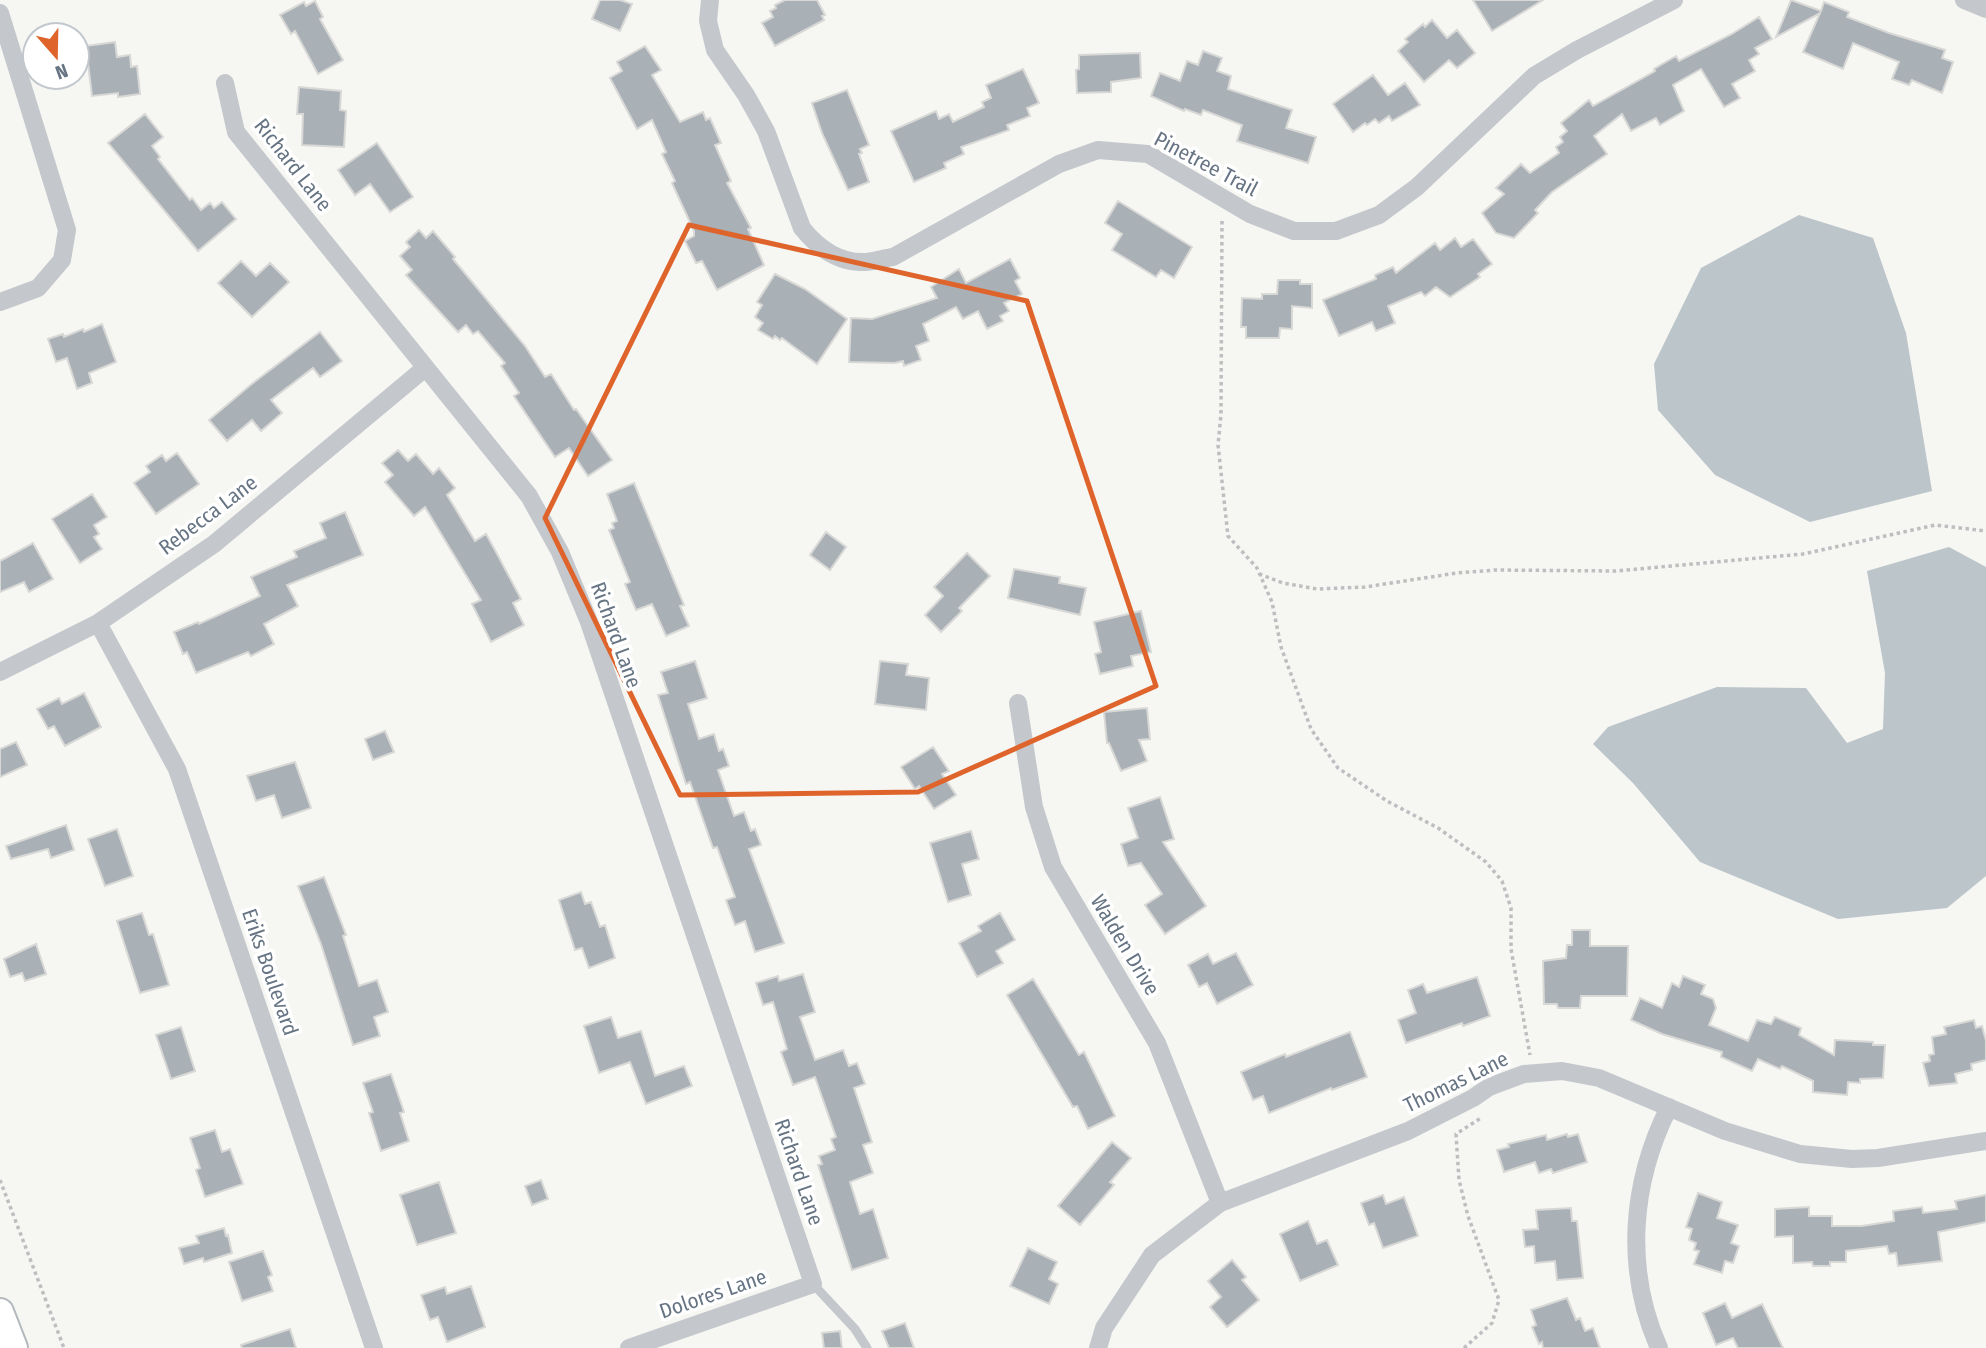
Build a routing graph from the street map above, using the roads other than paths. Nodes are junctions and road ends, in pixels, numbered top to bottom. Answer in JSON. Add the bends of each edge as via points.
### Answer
{"nodes":[{"id":1,"x":710,"y":0,"type":"edge"},
{"id":2,"x":1674,"y":0,"type":"edge"},
{"id":3,"x":1964,"y":0,"type":"edge"},
{"id":4,"x":1986,"y":9,"type":"edge"},
{"id":5,"x":0,"y":13,"type":"edge"},
{"id":6,"x":225,"y":83,"type":"dead end"},
{"id":7,"x":0,"y":302,"type":"edge"},
{"id":8,"x":425,"y":368,"type":"junction"},
{"id":9,"x":98,"y":622,"type":"junction"},
{"id":10,"x":0,"y":672,"type":"edge"},
{"id":11,"x":1018,"y":702,"type":"dead end"},
{"id":12,"x":1669,"y":1107,"type":"junction"},
{"id":13,"x":1986,"y":1140,"type":"edge"},
{"id":14,"x":1220,"y":1203,"type":"junction"},
{"id":15,"x":813,"y":1284,"type":"junction"},
{"id":16,"x":0,"y":1312,"type":"edge"},
{"id":17,"x":14,"y":1348,"type":"edge"},
{"id":18,"x":374,"y":1348,"type":"edge"},
{"id":19,"x":629,"y":1348,"type":"edge"},
{"id":20,"x":867,"y":1348,"type":"edge"},
{"id":21,"x":1098,"y":1348,"type":"edge"},
{"id":22,"x":1659,"y":1348,"type":"edge"}],
"edges":[{"from":1,"to":2,"type":"street","name":"Pinetree Trail","via":[[708,21],[715,50],[766,131],[798,221],[820,248],[868,262],[893,257],[1059,164],[1098,150],[1147,154],[1251,214],[1294,231],[1336,230],[1379,215],[1417,187],[1534,76]]},
{"from":3,"to":4,"type":"street"},
{"from":5,"to":7,"type":"street","via":[[68,230],[62,260],[38,288]]},
{"from":6,"to":8,"type":"street","name":"Richard Lane","via":[[236,132]]},
{"from":8,"to":9,"type":"street","name":"Rebecca Lane","via":[[214,544]]},
{"from":8,"to":15,"type":"street","name":"Richard Lane","via":[[529,496],[560,552],[594,636]]},
{"from":9,"to":10,"type":"street","name":"Rebecca Lane"},
{"from":9,"to":18,"type":"street","name":"Eriks Boulevard","via":[[177,769]]},
{"from":11,"to":14,"type":"street","name":"Walden Drive","via":[[1034,807],[1053,867],[1157,1043]]},
{"from":12,"to":13,"type":"street","name":"Thomas Lane","via":[[1725,1132],[1800,1154],[1878,1158]]},
{"from":12,"to":14,"type":"street","name":"Thomas Lane","via":[[1580,1072],[1524,1074],[1489,1087],[1408,1131]]},
{"from":12,"to":22,"type":"street","via":[[1647,1158],[1636,1219],[1641,1290]]},
{"from":14,"to":21,"type":"street","name":"Thomas Lane","via":[[1152,1255],[1104,1328]]},
{"from":15,"to":19,"type":"street","name":"Dolores Lane"},
{"from":15,"to":20,"type":"lane"},
{"from":16,"to":17,"type":"main road"}]}
